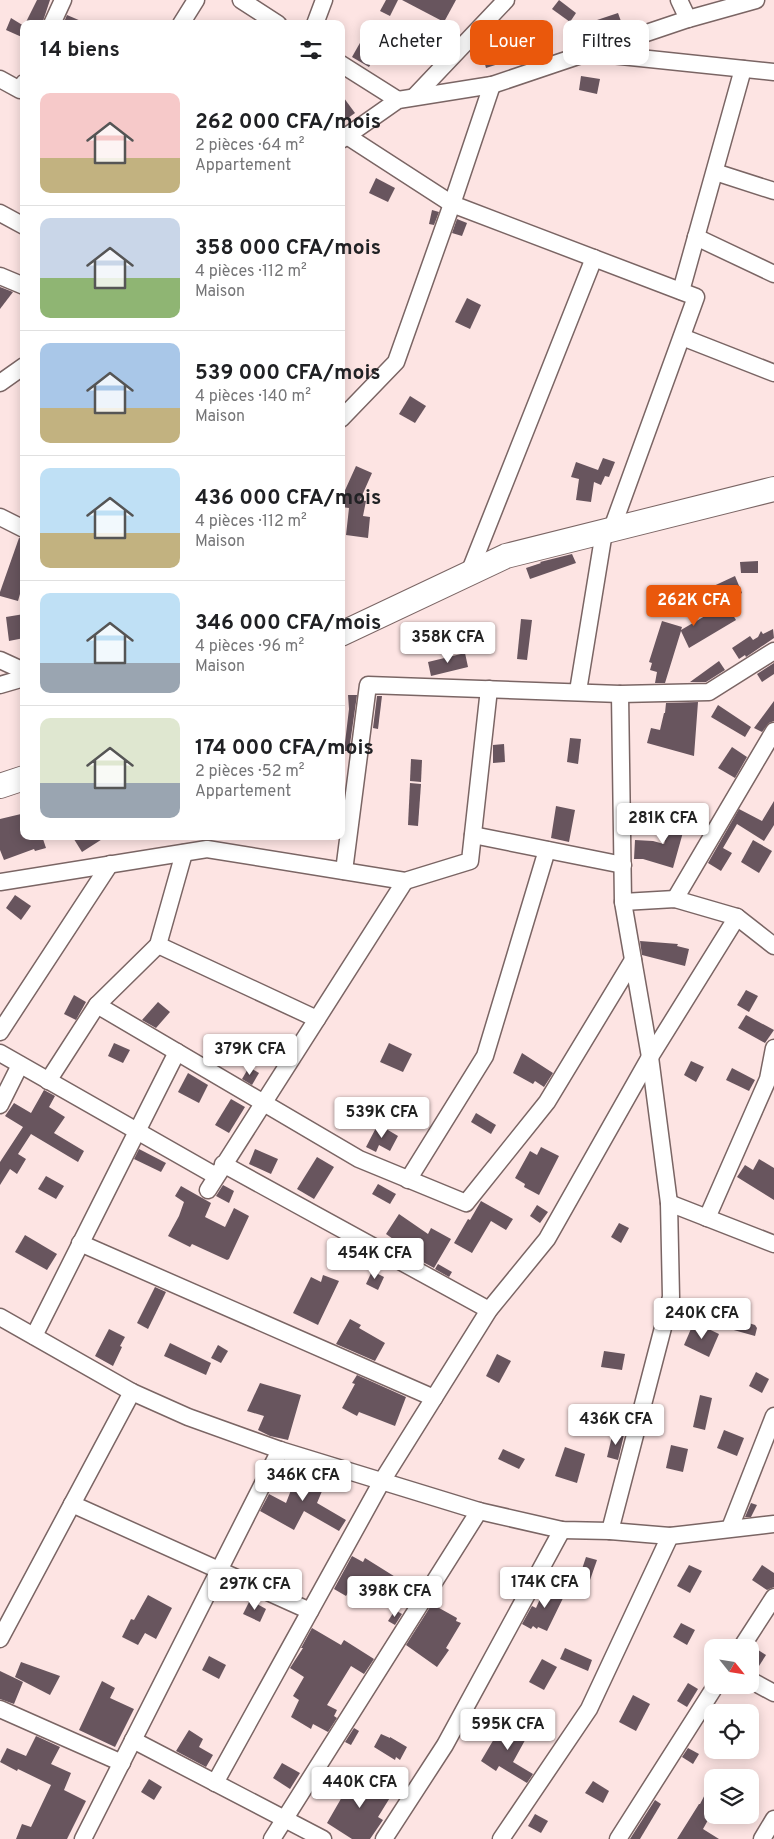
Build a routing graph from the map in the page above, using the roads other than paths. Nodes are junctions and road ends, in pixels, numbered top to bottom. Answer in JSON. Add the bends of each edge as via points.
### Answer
{"nodes":[{"id":1,"x":63,"y":0,"type":"edge"},
{"id":2,"x":196,"y":0,"type":"edge"},
{"id":3,"x":241,"y":0,"type":"edge"},
{"id":4,"x":324,"y":0,"type":"edge"},
{"id":5,"x":506,"y":0,"type":"edge"},
{"id":6,"x":679,"y":0,"type":"edge"},
{"id":7,"x":756,"y":0,"type":"edge"},
{"id":8,"x":688,"y":19,"type":"junction"},
{"id":9,"x":54,"y":20,"type":"edge"},
{"id":10,"x":184,"y":20,"type":"edge"},
{"id":11,"x":272,"y":20,"type":"edge"},
{"id":12,"x":316,"y":20,"type":"edge"},
{"id":13,"x":649,"y":32,"type":"edge"},
{"id":14,"x":649,"y":59,"type":"edge"},
{"id":15,"x":563,"y":61,"type":"edge"},
{"id":16,"x":345,"y":67,"type":"edge"},
{"id":17,"x":743,"y":69,"type":"junction"},
{"id":18,"x":774,"y":72,"type":"edge"},
{"id":19,"x":0,"y":79,"type":"edge"},
{"id":20,"x":492,"y":85,"type":"junction"},
{"id":21,"x":20,"y":90,"type":"edge"},
{"id":22,"x":414,"y":97,"type":"junction"},
{"id":23,"x":398,"y":100,"type":"junction"},
{"id":24,"x":345,"y":137,"type":"edge"},
{"id":25,"x":345,"y":139,"type":"edge"},
{"id":26,"x":715,"y":172,"type":"junction"},
{"id":27,"x":774,"y":191,"type":"edge"},
{"id":28,"x":452,"y":204,"type":"junction"},
{"id":29,"x":0,"y":213,"type":"edge"},
{"id":30,"x":20,"y":224,"type":"edge"},
{"id":31,"x":696,"y":237,"type":"junction"},
{"id":32,"x":594,"y":258,"type":"junction"},
{"id":33,"x":774,"y":274,"type":"edge"},
{"id":34,"x":0,"y":276,"type":"edge"},
{"id":35,"x":20,"y":284,"type":"edge"},
{"id":36,"x":681,"y":291,"type":"junction"},
{"id":37,"x":682,"y":337,"type":"junction"},
{"id":38,"x":20,"y":369,"type":"edge"},
{"id":39,"x":774,"y":373,"type":"edge"},
{"id":40,"x":0,"y":382,"type":"edge"},
{"id":41,"x":345,"y":412,"type":"edge"},
{"id":42,"x":774,"y":489,"type":"edge"},
{"id":43,"x":0,"y":516,"type":"edge"},
{"id":44,"x":20,"y":527,"type":"edge"},
{"id":45,"x":608,"y":532,"type":"junction"},
{"id":46,"x":469,"y":573,"type":"junction"},
{"id":47,"x":345,"y":632,"type":"edge"},
{"id":48,"x":774,"y":651,"type":"edge"},
{"id":49,"x":0,"y":660,"type":"edge"},
{"id":50,"x":20,"y":669,"type":"edge"},
{"id":51,"x":20,"y":679,"type":"edge"},
{"id":52,"x":0,"y":686,"type":"edge"},
{"id":53,"x":489,"y":689,"type":"junction"},
{"id":54,"x":578,"y":691,"type":"junction"},
{"id":55,"x":620,"y":694,"type":"junction"},
{"id":56,"x":774,"y":731,"type":"edge"},
{"id":57,"x":20,"y":779,"type":"edge"},
{"id":58,"x":0,"y":786,"type":"edge"},
{"id":59,"x":473,"y":835,"type":"junction"},
{"id":60,"x":547,"y":850,"type":"junction"},
{"id":61,"x":184,"y":853,"type":"junction"},
{"id":62,"x":110,"y":864,"type":"junction"},
{"id":63,"x":623,"y":865,"type":"junction"},
{"id":64,"x":344,"y":872,"type":"junction"},
{"id":65,"x":405,"y":881,"type":"junction"},
{"id":66,"x":0,"y":882,"type":"edge"},
{"id":67,"x":675,"y":899,"type":"junction"},
{"id":68,"x":623,"y":902,"type":"junction"},
{"id":69,"x":737,"y":917,"type":"junction"},
{"id":70,"x":158,"y":945,"type":"junction"},
{"id":71,"x":774,"y":945,"type":"edge"},
{"id":72,"x":633,"y":960,"type":"junction"},
{"id":73,"x":97,"y":1005,"type":"junction"},
{"id":74,"x":317,"y":1019,"type":"junction"},
{"id":75,"x":0,"y":1032,"type":"edge"},
{"id":76,"x":774,"y":1048,"type":"edge"},
{"id":77,"x":177,"y":1052,"type":"junction"},
{"id":78,"x":0,"y":1054,"type":"edge"},
{"id":79,"x":650,"y":1057,"type":"junction"},
{"id":80,"x":20,"y":1065,"type":"junction"},
{"id":81,"x":48,"y":1081,"type":"junction"},
{"id":82,"x":263,"y":1103,"type":"junction"},
{"id":83,"x":0,"y":1104,"type":"edge"},
{"id":84,"x":137,"y":1131,"type":"junction"},
{"id":85,"x":216,"y":1177,"type":"junction"},
{"id":86,"x":408,"y":1180,"type":"junction"},
{"id":87,"x":669,"y":1203,"type":"junction"},
{"id":88,"x":707,"y":1218,"type":"junction"},
{"id":89,"x":80,"y":1243,"type":"junction"},
{"id":90,"x":774,"y":1244,"type":"edge"},
{"id":91,"x":489,"y":1310,"type":"junction"},
{"id":92,"x":0,"y":1317,"type":"edge"},
{"id":93,"x":34,"y":1336,"type":"junction"},
{"id":94,"x":132,"y":1392,"type":"junction"},
{"id":95,"x":434,"y":1398,"type":"junction"},
{"id":96,"x":774,"y":1416,"type":"edge"},
{"id":97,"x":280,"y":1450,"type":"junction"},
{"id":98,"x":382,"y":1481,"type":"junction"},
{"id":99,"x":72,"y":1504,"type":"junction"},
{"id":100,"x":480,"y":1511,"type":"junction"},
{"id":101,"x":774,"y":1524,"type":"edge"},
{"id":102,"x":730,"y":1528,"type":"junction"},
{"id":103,"x":562,"y":1530,"type":"junction"},
{"id":104,"x":610,"y":1531,"type":"junction"},
{"id":105,"x":670,"y":1536,"type":"junction"},
{"id":106,"x":219,"y":1570,"type":"junction"},
{"id":107,"x":774,"y":1597,"type":"edge"},
{"id":108,"x":310,"y":1611,"type":"junction"},
{"id":109,"x":747,"y":1639,"type":"edge"},
{"id":110,"x":0,"y":1640,"type":"edge"},
{"id":111,"x":759,"y":1685,"type":"edge"},
{"id":112,"x":774,"y":1693,"type":"edge"},
{"id":113,"x":710,"y":1694,"type":"edge"},
{"id":114,"x":0,"y":1709,"type":"edge"},
{"id":115,"x":133,"y":1740,"type":"junction"},
{"id":116,"x":122,"y":1763,"type":"junction"},
{"id":117,"x":215,"y":1783,"type":"junction"},
{"id":118,"x":774,"y":1818,"type":"edge"},
{"id":119,"x":284,"y":1819,"type":"junction"},
{"id":120,"x":83,"y":1839,"type":"edge"},
{"id":121,"x":272,"y":1839,"type":"edge"},
{"id":122,"x":323,"y":1839,"type":"edge"},
{"id":123,"x":384,"y":1839,"type":"edge"},
{"id":124,"x":501,"y":1839,"type":"edge"},
{"id":125,"x":618,"y":1839,"type":"edge"},
{"id":126,"x":762,"y":1839,"type":"edge"}],
"edges":[{"from":1,"to":9,"type":"street"},
{"from":2,"to":10,"type":"street"},
{"from":3,"to":11,"type":"street"},
{"from":4,"to":12,"type":"street"},
{"from":5,"to":22,"type":"street"},
{"from":6,"to":8,"type":"street"},
{"from":7,"to":8,"type":"street"},
{"from":8,"to":13,"type":"street"},
{"from":14,"to":17,"type":"street"},
{"from":15,"to":20,"type":"street"},
{"from":16,"to":23,"type":"street"},
{"from":17,"to":18,"type":"street"},
{"from":17,"to":26,"type":"street"},
{"from":19,"to":21,"type":"street"},
{"from":20,"to":22,"type":"street"},
{"from":20,"to":28,"type":"street"},
{"from":22,"to":23,"type":"street"},
{"from":23,"to":24,"type":"street"},
{"from":25,"to":28,"type":"street"},
{"from":26,"to":27,"type":"street"},
{"from":26,"to":31,"type":"street"},
{"from":28,"to":32,"type":"street"},
{"from":28,"to":41,"type":"street","via":[[396,362]]},
{"from":29,"to":30,"type":"street"},
{"from":31,"to":33,"type":"street"},
{"from":31,"to":36,"type":"street"},
{"from":32,"to":36,"type":"street"},
{"from":32,"to":46,"type":"street"},
{"from":34,"to":35,"type":"street"},
{"from":36,"to":37,"type":"street","via":[[696,297]]},
{"from":37,"to":39,"type":"street"},
{"from":37,"to":45,"type":"street"},
{"from":38,"to":40,"type":"street"},
{"from":42,"to":45,"type":"street"},
{"from":43,"to":44,"type":"street"},
{"from":45,"to":46,"type":"street","via":[[506,556]]},
{"from":45,"to":54,"type":"street"},
{"from":46,"to":47,"type":"street"},
{"from":48,"to":55,"type":"street","via":[[709,692]]},
{"from":49,"to":50,"type":"street"},
{"from":51,"to":52,"type":"street"},
{"from":53,"to":54,"type":"street"},
{"from":53,"to":59,"type":"street"},
{"from":53,"to":64,"type":"street","via":[[368,685]]},
{"from":54,"to":55,"type":"street"},
{"from":55,"to":63,"type":"street"},
{"from":56,"to":67,"type":"street"},
{"from":57,"to":58,"type":"street"},
{"from":59,"to":60,"type":"street"},
{"from":59,"to":65,"type":"street","via":[[470,861]]},
{"from":60,"to":63,"type":"street"},
{"from":60,"to":86,"type":"street","via":[[485,1056]]},
{"from":61,"to":62,"type":"street"},
{"from":61,"to":64,"type":"street","via":[[207,849]]},
{"from":61,"to":70,"type":"street"},
{"from":62,"to":66,"type":"street"},
{"from":62,"to":75,"type":"street"},
{"from":63,"to":68,"type":"street"},
{"from":64,"to":65,"type":"street"},
{"from":65,"to":74,"type":"street"},
{"from":67,"to":68,"type":"street"},
{"from":67,"to":69,"type":"street"},
{"from":68,"to":72,"type":"street"},
{"from":69,"to":71,"type":"street"},
{"from":69,"to":79,"type":"street"},
{"from":70,"to":73,"type":"street"},
{"from":70,"to":74,"type":"street"},
{"from":72,"to":79,"type":"street"},
{"from":72,"to":86,"type":"street","via":[[547,1102],[466,1203]]},
{"from":73,"to":77,"type":"street"},
{"from":73,"to":81,"type":"street"},
{"from":74,"to":82,"type":"street"},
{"from":76,"to":88,"type":"street","via":[[768,1079]]},
{"from":77,"to":82,"type":"street"},
{"from":77,"to":84,"type":"street"},
{"from":78,"to":80,"type":"street"},
{"from":79,"to":87,"type":"street"},
{"from":79,"to":91,"type":"street","via":[[548,1239]]},
{"from":80,"to":81,"type":"street"},
{"from":80,"to":83,"type":"street"},
{"from":81,"to":84,"type":"street"},
{"from":82,"to":85,"type":"street"},
{"from":82,"to":86,"type":"street","via":[[359,1159]]},
{"from":84,"to":85,"type":"street"},
{"from":84,"to":89,"type":"street"},
{"from":85,"to":91,"type":"street"},
{"from":87,"to":88,"type":"street"},
{"from":87,"to":104,"type":"street","via":[[671,1297]]},
{"from":88,"to":90,"type":"street"},
{"from":89,"to":93,"type":"street"},
{"from":89,"to":95,"type":"street"},
{"from":91,"to":95,"type":"street"},
{"from":92,"to":93,"type":"street"},
{"from":93,"to":94,"type":"street"},
{"from":94,"to":97,"type":"street","via":[[188,1417]]},
{"from":94,"to":99,"type":"street"},
{"from":95,"to":98,"type":"street"},
{"from":96,"to":102,"type":"street"},
{"from":97,"to":98,"type":"street"},
{"from":97,"to":106,"type":"street"},
{"from":98,"to":100,"type":"street"},
{"from":98,"to":108,"type":"street"},
{"from":99,"to":106,"type":"street"},
{"from":99,"to":110,"type":"street"},
{"from":100,"to":103,"type":"street"},
{"from":100,"to":119,"type":"street"},
{"from":101,"to":102,"type":"street"},
{"from":102,"to":105,"type":"street"},
{"from":103,"to":104,"type":"street"},
{"from":103,"to":123,"type":"street","via":[[445,1746]]},
{"from":104,"to":105,"type":"street"},
{"from":105,"to":124,"type":"street","via":[[589,1709]]},
{"from":106,"to":108,"type":"street"},
{"from":106,"to":115,"type":"street"},
{"from":107,"to":109,"type":"street"},
{"from":108,"to":117,"type":"street"},
{"from":111,"to":112,"type":"street"},
{"from":113,"to":125,"type":"street"},
{"from":114,"to":116,"type":"street"},
{"from":115,"to":116,"type":"street"},
{"from":115,"to":117,"type":"street"},
{"from":116,"to":120,"type":"street"},
{"from":117,"to":119,"type":"street"},
{"from":118,"to":126,"type":"street"},
{"from":119,"to":121,"type":"street"},
{"from":119,"to":122,"type":"street"}]}
